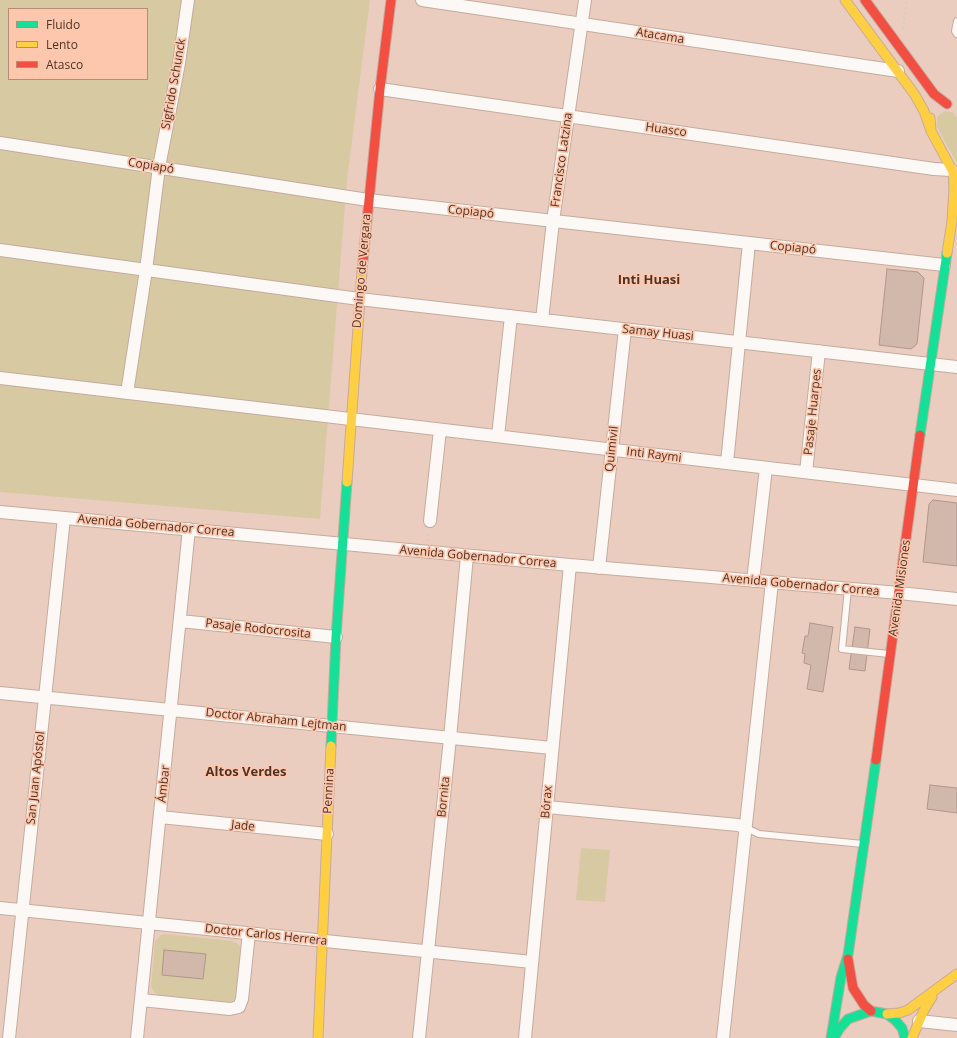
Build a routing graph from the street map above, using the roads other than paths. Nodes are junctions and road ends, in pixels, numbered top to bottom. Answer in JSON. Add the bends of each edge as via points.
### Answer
{"nodes":[{"id":1,"x":188,"y":0,"type":"edge"},
{"id":2,"x":391,"y":0,"type":"edge"},
{"id":3,"x":422,"y":0,"type":"edge"},
{"id":4,"x":585,"y":0,"type":"edge"},
{"id":5,"x":845,"y":0,"type":"edge"},
{"id":6,"x":865,"y":0,"type":"edge"},
{"id":7,"x":481,"y":4,"type":"edge"},
{"id":8,"x":957,"y":21,"type":"edge"},
{"id":9,"x":581,"y":24,"type":"junction"},
{"id":10,"x":957,"y":34,"type":"edge"},
{"id":11,"x":898,"y":71,"type":"junction"},
{"id":12,"x":380,"y":89,"type":"junction"},
{"id":13,"x":952,"y":104,"type":"edge"},
{"id":14,"x":568,"y":116,"type":"junction"},
{"id":15,"x":930,"y":128,"type":"junction"},
{"id":16,"x":0,"y":143,"type":"edge"},
{"id":17,"x":159,"y":167,"type":"junction"},
{"id":18,"x":954,"y":174,"type":"edge"},
{"id":19,"x":368,"y":200,"type":"junction"},
{"id":20,"x":957,"y":209,"type":"edge"},
{"id":21,"x":553,"y":221,"type":"junction"},
{"id":22,"x":952,"y":221,"type":"junction"},
{"id":23,"x":749,"y":243,"type":"junction"},
{"id":24,"x":0,"y":250,"type":"edge"},
{"id":25,"x":944,"y":265,"type":"junction"},
{"id":26,"x":146,"y":270,"type":"junction"},
{"id":27,"x":359,"y":299,"type":"junction"},
{"id":28,"x":511,"y":316,"type":"junction"},
{"id":29,"x":542,"y":320,"type":"junction"},
{"id":30,"x":625,"y":329,"type":"junction"},
{"id":31,"x":739,"y":342,"type":"junction"},
{"id":32,"x":819,"y":351,"type":"junction"},
{"id":33,"x":931,"y":364,"type":"junction"},
{"id":34,"x":957,"y":367,"type":"edge"},
{"id":35,"x":0,"y":378,"type":"edge"},
{"id":36,"x":127,"y":393,"type":"junction"},
{"id":37,"x":350,"y":419,"type":"junction"},
{"id":38,"x":440,"y":430,"type":"junction"},
{"id":39,"x":498,"y":436,"type":"junction"},
{"id":40,"x":612,"y":450,"type":"junction"},
{"id":41,"x":726,"y":463,"type":"junction"},
{"id":42,"x":766,"y":468,"type":"junction"},
{"id":43,"x":806,"y":472,"type":"junction"},
{"id":44,"x":913,"y":485,"type":"junction"},
{"id":45,"x":957,"y":490,"type":"edge"},
{"id":46,"x":0,"y":512,"type":"edge"},
{"id":47,"x":64,"y":518,"type":"junction"},
{"id":48,"x":430,"y":521,"type":"road end"},
{"id":49,"x":189,"y":529,"type":"junction"},
{"id":50,"x":342,"y":544,"type":"junction"},
{"id":51,"x":467,"y":556,"type":"junction"},
{"id":52,"x":570,"y":565,"type":"junction"},
{"id":53,"x":600,"y":568,"type":"junction"},
{"id":54,"x":753,"y":581,"type":"junction"},
{"id":55,"x":772,"y":582,"type":"junction"},
{"id":56,"x":848,"y":589,"type":"junction"},
{"id":57,"x":899,"y":593,"type":"junction"},
{"id":58,"x":957,"y":599,"type":"edge"},
{"id":59,"x":180,"y":622,"type":"junction"},
{"id":60,"x":336,"y":637,"type":"junction"},
{"id":61,"x":891,"y":655,"type":"junction"},
{"id":62,"x":0,"y":693,"type":"edge"},
{"id":63,"x":44,"y":697,"type":"junction"},
{"id":64,"x":171,"y":710,"type":"junction"},
{"id":65,"x":332,"y":726,"type":"junction"},
{"id":66,"x":450,"y":738,"type":"junction"},
{"id":67,"x":552,"y":748,"type":"junction"},
{"id":68,"x":547,"y":807,"type":"junction"},
{"id":69,"x":160,"y":817,"type":"junction"},
{"id":70,"x":746,"y":828,"type":"junction"},
{"id":71,"x":326,"y":834,"type":"junction"},
{"id":72,"x":864,"y":844,"type":"junction"},
{"id":73,"x":0,"y":908,"type":"edge"},
{"id":74,"x":23,"y":910,"type":"junction"},
{"id":75,"x":148,"y":923,"type":"junction"},
{"id":76,"x":249,"y":933,"type":"junction"},
{"id":77,"x":322,"y":940,"type":"junction"},
{"id":78,"x":427,"y":951,"type":"junction"},
{"id":79,"x":848,"y":955,"type":"junction"},
{"id":80,"x":532,"y":962,"type":"junction"},
{"id":81,"x":957,"y":974,"type":"edge"},
{"id":82,"x":935,"y":991,"type":"junction"},
{"id":83,"x":141,"y":1000,"type":"junction"},
{"id":84,"x":871,"y":1011,"type":"junction"},
{"id":85,"x":888,"y":1014,"type":"junction"},
{"id":86,"x":919,"y":1021,"type":"junction"},
{"id":87,"x":957,"y":1025,"type":"edge"},
{"id":88,"x":9,"y":1038,"type":"edge"},
{"id":89,"x":137,"y":1038,"type":"edge"},
{"id":90,"x":318,"y":1038,"type":"edge"},
{"id":91,"x":419,"y":1038,"type":"edge"},
{"id":92,"x":525,"y":1038,"type":"edge"},
{"id":93,"x":723,"y":1038,"type":"edge"},
{"id":94,"x":832,"y":1038,"type":"edge"},
{"id":95,"x":905,"y":1038,"type":"edge"},
{"id":96,"x":912,"y":1038,"type":"edge"}],
"edges":[{"from":1,"to":17,"type":"street","name":"Sigfrido Schunck"},
{"from":2,"to":12,"type":"street","name":"Domingo de Vergara"},
{"from":3,"to":7,"type":"street","name":"Atacama"},
{"from":4,"to":9,"type":"street","name":"Francisco Latzina"},
{"from":5,"to":11,"type":"street"},
{"from":6,"to":13,"type":"street","via":[[934,94]]},
{"from":7,"to":9,"type":"street","name":"Atacama"},
{"from":8,"to":10,"type":"lane"},
{"from":9,"to":11,"type":"street","name":"Atacama"},
{"from":9,"to":14,"type":"street","name":"Francisco Latzina"},
{"from":11,"to":15,"type":"street","via":[[920,103]]},
{"from":12,"to":14,"type":"street","name":"Huasco"},
{"from":12,"to":19,"type":"street","name":"Domingo de Vergara"},
{"from":13,"to":15,"type":"street","via":[[935,110],[930,119]]},
{"from":14,"to":18,"type":"street","name":"Huasco"},
{"from":14,"to":21,"type":"street","name":"Francisco Latzina"},
{"from":15,"to":18,"type":"street"},
{"from":16,"to":17,"type":"street","name":"Copiapó"},
{"from":17,"to":19,"type":"street","name":"Copiapó"},
{"from":17,"to":26,"type":"street","name":"Sigfrido Schunck"},
{"from":18,"to":22,"type":"street","name":"Avenida Misiones"},
{"from":19,"to":21,"type":"street","name":"Copiapó"},
{"from":19,"to":27,"type":"street","name":"Domingo de Vergara"},
{"from":20,"to":22,"type":"street","name":"Avenida Misiones"},
{"from":21,"to":23,"type":"street","name":"Copiapó"},
{"from":21,"to":29,"type":"street","name":"Francisco Latzina"},
{"from":22,"to":25,"type":"street","name":"Avenida Misiones"},
{"from":23,"to":25,"type":"street","name":"Copiapó"},
{"from":23,"to":31,"type":"street"},
{"from":24,"to":26,"type":"street","name":"Samay Huasi"},
{"from":25,"to":33,"type":"street","name":"Avenida Misiones"},
{"from":26,"to":27,"type":"street","name":"Samay Huasi"},
{"from":26,"to":36,"type":"street","name":"Sigfrido Schunck"},
{"from":27,"to":28,"type":"street","name":"Samay Huasi"},
{"from":27,"to":37,"type":"street","name":"Domingo de Vergara"},
{"from":28,"to":29,"type":"street","name":"Samay Huasi"},
{"from":28,"to":39,"type":"street"},
{"from":29,"to":30,"type":"street","name":"Samay Huasi"},
{"from":30,"to":31,"type":"street","name":"Samay Huasi"},
{"from":30,"to":40,"type":"street","name":"Quimivil"},
{"from":31,"to":32,"type":"street","name":"Samay Huasi"},
{"from":31,"to":41,"type":"street"},
{"from":32,"to":33,"type":"street","name":"Samay Huasi"},
{"from":32,"to":43,"type":"street","name":"Pasaje Huarpes"},
{"from":33,"to":34,"type":"street","name":"Samay Huasi"},
{"from":33,"to":44,"type":"street","name":"Avenida Misiones"},
{"from":35,"to":36,"type":"street","name":"Inti Raymi"},
{"from":36,"to":37,"type":"street","name":"Inti Raymi"},
{"from":37,"to":38,"type":"street","name":"Inti Raymi"},
{"from":37,"to":50,"type":"street","name":"Domingo de Vergara"},
{"from":38,"to":39,"type":"street","name":"Inti Raymi"},
{"from":38,"to":48,"type":"street"},
{"from":39,"to":40,"type":"street","name":"Inti Raymi"},
{"from":40,"to":41,"type":"street","name":"Inti Raymi"},
{"from":40,"to":53,"type":"street","name":"Quimivil"},
{"from":41,"to":42,"type":"street","name":"Inti Raymi"},
{"from":42,"to":43,"type":"street","name":"Inti Raymi"},
{"from":42,"to":54,"type":"street"},
{"from":43,"to":44,"type":"street","name":"Inti Raymi"},
{"from":44,"to":45,"type":"street","name":"Inti Raymi"},
{"from":44,"to":57,"type":"street","name":"Avenida Misiones"},
{"from":46,"to":47,"type":"street","name":"Avenida Gobernador Correa"},
{"from":47,"to":49,"type":"street","name":"Avenida Gobernador Correa"},
{"from":47,"to":63,"type":"street","name":"San Juan Apóstol"},
{"from":49,"to":50,"type":"street","name":"Avenida Gobernador Correa"},
{"from":49,"to":59,"type":"street","name":"Ámbar"},
{"from":50,"to":51,"type":"street","name":"Avenida Gobernador Correa"},
{"from":50,"to":60,"type":"street","name":"Pennina"},
{"from":51,"to":52,"type":"street","name":"Avenida Gobernador Correa"},
{"from":51,"to":66,"type":"street","name":"Bornita"},
{"from":52,"to":53,"type":"street","name":"Avenida Gobernador Correa"},
{"from":52,"to":67,"type":"street","name":"Bórax"},
{"from":53,"to":54,"type":"street","name":"Avenida Gobernador Correa"},
{"from":54,"to":55,"type":"street","name":"Avenida Gobernador Correa"},
{"from":55,"to":56,"type":"street","name":"Avenida Gobernador Correa"},
{"from":55,"to":70,"type":"street"},
{"from":56,"to":57,"type":"street","name":"Avenida Gobernador Correa"},
{"from":56,"to":61,"type":"lane","via":[[842,649]]},
{"from":57,"to":58,"type":"street","name":"Avenida Gobernador Correa"},
{"from":57,"to":61,"type":"street","name":"Avenida Misiones"},
{"from":59,"to":60,"type":"street","name":"Pasaje Rodocrosita"},
{"from":59,"to":64,"type":"street","name":"Ámbar"},
{"from":60,"to":65,"type":"street","name":"Pennina"},
{"from":61,"to":72,"type":"street","name":"Avenida Misiones"},
{"from":62,"to":63,"type":"street","name":"Doctor Abraham Lejtman"},
{"from":63,"to":64,"type":"street","name":"Doctor Abraham Lejtman"},
{"from":63,"to":74,"type":"street","name":"San Juan Apóstol"},
{"from":64,"to":65,"type":"street","name":"Doctor Abraham Lejtman"},
{"from":64,"to":69,"type":"street","name":"Ámbar"},
{"from":65,"to":66,"type":"street","name":"Doctor Abraham Lejtman"},
{"from":65,"to":71,"type":"street","name":"Pennina"},
{"from":66,"to":67,"type":"street","name":"Doctor Abraham Lejtman"},
{"from":66,"to":78,"type":"street","name":"Bornita"},
{"from":67,"to":68,"type":"street","name":"Bórax"},
{"from":68,"to":70,"type":"street","via":[[738,825]]},
{"from":68,"to":80,"type":"street","name":"Bórax"},
{"from":69,"to":71,"type":"street","name":"Jade"},
{"from":69,"to":75,"type":"street","name":"Ámbar"},
{"from":70,"to":72,"type":"lane","via":[[759,834]]},
{"from":70,"to":93,"type":"street"},
{"from":71,"to":77,"type":"street","name":"Pennina"},
{"from":72,"to":79,"type":"street","name":"Avenida Misiones"},
{"from":73,"to":74,"type":"street","name":"Doctor Carlos Herrera"},
{"from":74,"to":75,"type":"street","name":"Doctor Carlos Herrera"},
{"from":74,"to":88,"type":"street","name":"San Juan Apóstol"},
{"from":75,"to":76,"type":"street","name":"Doctor Carlos Herrera"},
{"from":75,"to":83,"type":"street","name":"Ámbar"},
{"from":76,"to":77,"type":"street","name":"Doctor Carlos Herrera"},
{"from":76,"to":83,"type":"street","via":[[239,1007],[230,1009]]},
{"from":77,"to":78,"type":"street","name":"Doctor Carlos Herrera"},
{"from":77,"to":90,"type":"street","name":"Pennina"},
{"from":78,"to":80,"type":"street","name":"Doctor Carlos Herrera"},
{"from":78,"to":91,"type":"street","name":"Bornita"},
{"from":79,"to":84,"type":"street","name":"Avenida Misiones","via":[[853,988]]},
{"from":79,"to":94,"type":"street","name":"Avenida Misiones","via":[[841,977]]},
{"from":80,"to":92,"type":"street","name":"Bórax"},
{"from":81,"to":82,"type":"street"},
{"from":82,"to":85,"type":"street","via":[[908,1010]]},
{"from":82,"to":86,"type":"street"},
{"from":83,"to":89,"type":"street","name":"Ámbar"},
{"from":84,"to":85,"type":"street"},
{"from":84,"to":94,"type":"street","via":[[848,1019]]},
{"from":85,"to":95,"type":"street","via":[[902,1028]]},
{"from":86,"to":87,"type":"street"},
{"from":86,"to":96,"type":"street"}]}
